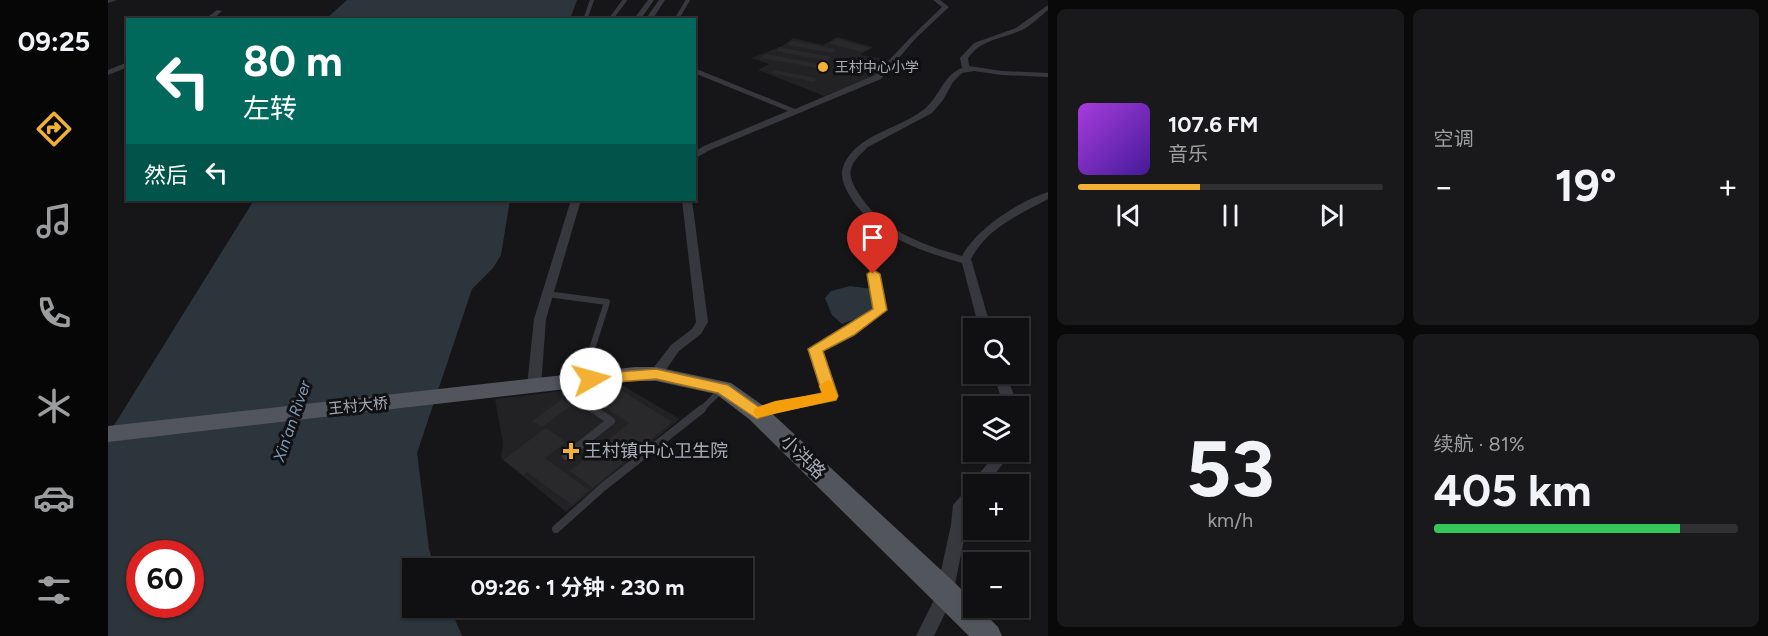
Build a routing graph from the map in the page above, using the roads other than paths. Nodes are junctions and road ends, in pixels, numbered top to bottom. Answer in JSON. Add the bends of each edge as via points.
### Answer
{"nodes":[{"id":1,"x":114,"y":0,"type":"edge"},
{"id":2,"x":592,"y":0,"type":"edge"},
{"id":3,"x":626,"y":0,"type":"edge"},
{"id":4,"x":651,"y":0,"type":"edge"},
{"id":5,"x":662,"y":0,"type":"edge"},
{"id":6,"x":688,"y":0,"type":"edge"},
{"id":7,"x":936,"y":0,"type":"edge"},
{"id":8,"x":108,"y":1,"type":"edge"},
{"id":9,"x":1048,"y":6,"type":"edge"},
{"id":10,"x":219,"y":11,"type":"dead end"},
{"id":11,"x":210,"y":18,"type":"edge"},
{"id":12,"x":586,"y":18,"type":"edge"},
{"id":13,"x":612,"y":18,"type":"edge"},
{"id":14,"x":638,"y":18,"type":"edge"},
{"id":15,"x":649,"y":18,"type":"edge"},
{"id":16,"x":677,"y":18,"type":"edge"},
{"id":17,"x":126,"y":64,"type":"edge"},
{"id":18,"x":966,"y":69,"type":"junction"},
{"id":19,"x":696,"y":71,"type":"edge"},
{"id":20,"x":108,"y":73,"type":"edge"},
{"id":21,"x":1048,"y":75,"type":"edge"},
{"id":22,"x":794,"y":111,"type":"junction"},
{"id":23,"x":697,"y":153,"type":"edge"},
{"id":24,"x":1048,"y":195,"type":"edge"},
{"id":25,"x":566,"y":201,"type":"edge"},
{"id":26,"x":576,"y":201,"type":"edge"},
{"id":27,"x":687,"y":201,"type":"edge"},
{"id":28,"x":570,"y":219,"type":"junction"},
{"id":29,"x":869,"y":255,"type":"dead end"},
{"id":30,"x":966,"y":261,"type":"junction"},
{"id":31,"x":547,"y":294,"type":"junction"},
{"id":32,"x":982,"y":318,"type":"edge"},
{"id":33,"x":656,"y":374,"type":"junction"},
{"id":34,"x":591,"y":379,"type":"junction"},
{"id":35,"x":568,"y":382,"type":"junction"},
{"id":36,"x":534,"y":386,"type":"junction"},
{"id":37,"x":723,"y":388,"type":"junction"},
{"id":38,"x":501,"y":390,"type":"joint"},
{"id":39,"x":757,"y":413,"type":"junction"},
{"id":40,"x":108,"y":434,"type":"edge"},
{"id":41,"x":566,"y":456,"type":"dead end"},
{"id":42,"x":997,"y":462,"type":"edge"},
{"id":43,"x":987,"y":474,"type":"edge"},
{"id":44,"x":963,"y":503,"type":"edge"},
{"id":45,"x":556,"y":529,"type":"dead end"},
{"id":46,"x":944,"y":591,"type":"junction"},
{"id":47,"x":925,"y":636,"type":"edge"},
{"id":48,"x":988,"y":636,"type":"edge"}],
"edges":[{"from":1,"to":8,"type":"street"},
{"from":2,"to":12,"type":"lane"},
{"from":3,"to":13,"type":"lane"},
{"from":4,"to":14,"type":"street"},
{"from":5,"to":15,"type":"street"},
{"from":6,"to":16,"type":"lane"},
{"from":7,"to":22,"type":"street","via":[[946,7],[912,38],[881,75]]},
{"from":9,"to":18,"type":"street","via":[[1024,27],[1000,34],[969,51],[964,57]]},
{"from":10,"to":11,"type":"street"},
{"from":17,"to":20,"type":"street"},
{"from":18,"to":21,"type":"street"},
{"from":18,"to":30,"type":"street","via":[[948,80],[942,98],[931,110],[884,134],[855,155],[847,164],[845,177],[852,193],[882,225],[929,250]]},
{"from":19,"to":22,"type":"street"},
{"from":22,"to":23,"type":"street"},
{"from":24,"to":30,"type":"street","via":[[1017,211],[977,241],[969,249]]},
{"from":25,"to":28,"type":"street"},
{"from":26,"to":28,"type":"street"},
{"from":27,"to":33,"type":"street","via":[[702,322]]},
{"from":28,"to":31,"type":"street"},
{"from":29,"to":39,"type":"lane","via":[[880,310],[815,349],[830,396]]},
{"from":30,"to":32,"type":"street"},
{"from":31,"to":34,"type":"lane","via":[[607,302],[592,349]]},
{"from":31,"to":36,"type":"street","via":[[537,336]]},
{"from":33,"to":34,"type":"main road","name":"小洪路"},
{"from":33,"to":37,"type":"main road","name":"小洪路"},
{"from":34,"to":35,"type":"main road","name":"小洪路"},
{"from":35,"to":36,"type":"main road","name":"小洪路"},
{"from":35,"to":41,"type":"lane","via":[[574,396],[611,421]]},
{"from":36,"to":38,"type":"main road","name":"小洪路"},
{"from":37,"to":39,"type":"main road","name":"小洪路"},
{"from":37,"to":45,"type":"lane"},
{"from":38,"to":40,"type":"main road","name":"王村大桥"},
{"from":39,"to":46,"type":"main road","name":"小洪路"},
{"from":42,"to":43,"type":"street"},
{"from":44,"to":46,"type":"street"},
{"from":46,"to":47,"type":"street"},
{"from":46,"to":48,"type":"main road","name":"小洪路"}]}
